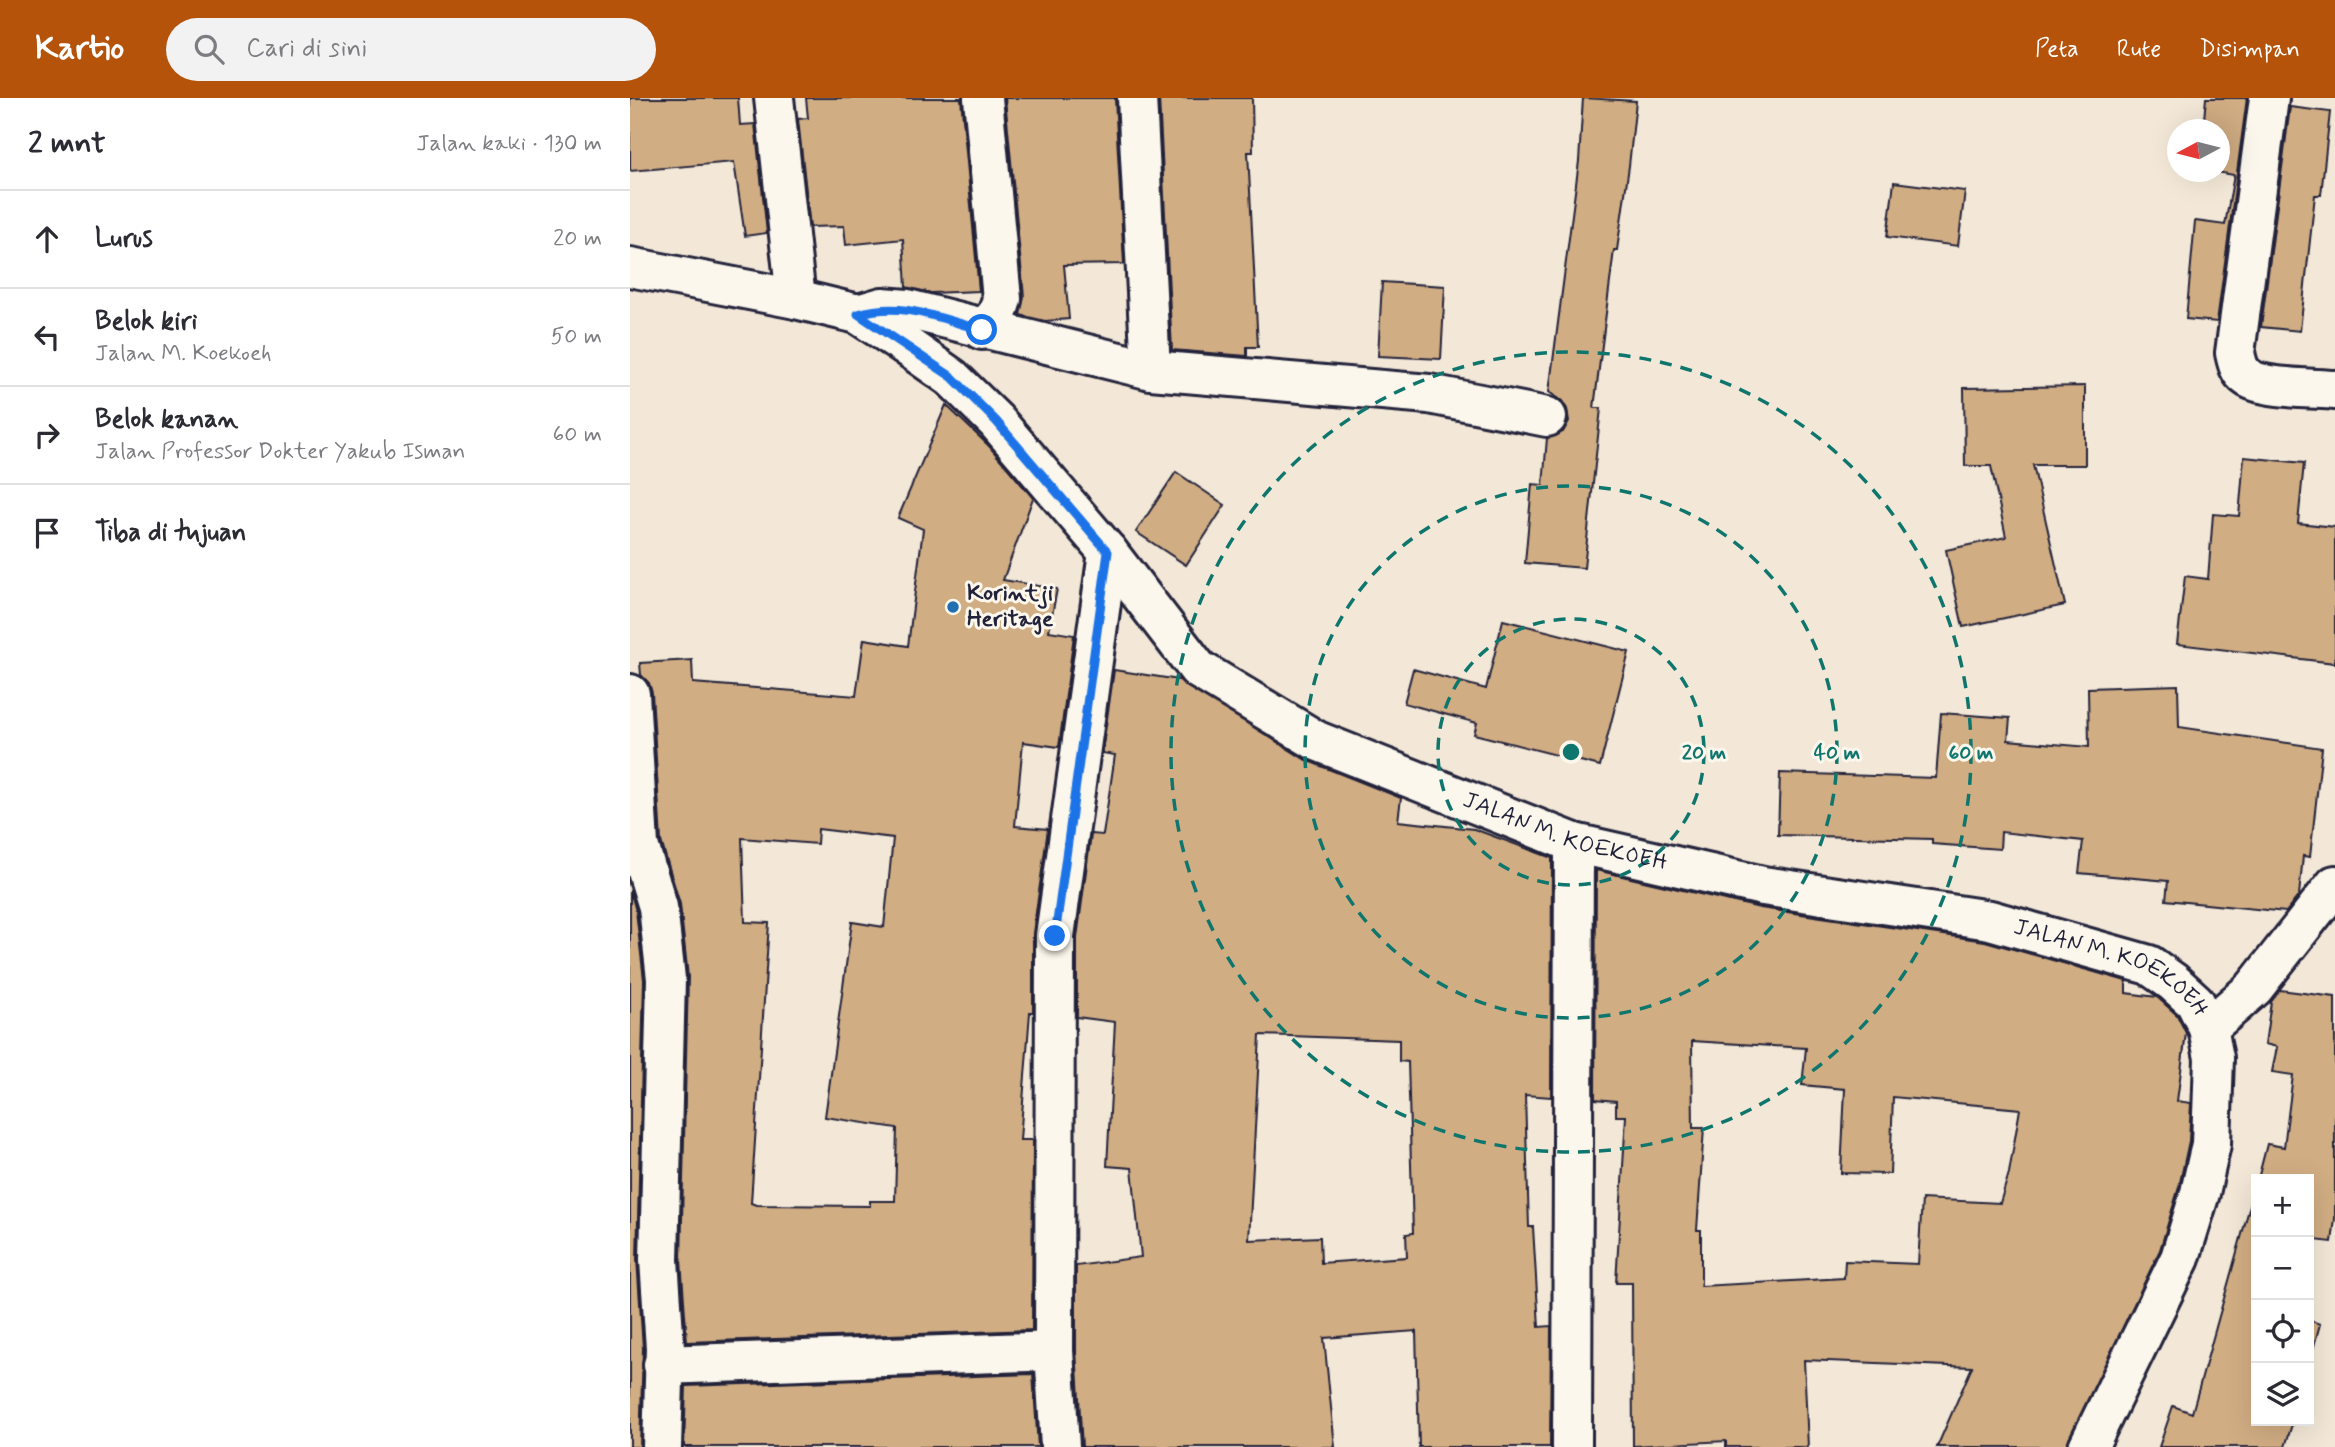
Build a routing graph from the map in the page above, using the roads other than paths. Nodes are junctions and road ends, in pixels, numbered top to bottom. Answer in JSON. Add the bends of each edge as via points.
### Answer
{"nodes":[{"id":1,"x":774,"y":98,"type":"edge"},
{"id":2,"x":983,"y":98,"type":"edge"},
{"id":3,"x":1137,"y":98,"type":"edge"},
{"id":4,"x":2269,"y":98,"type":"edge"},
{"id":5,"x":630,"y":267,"type":"edge"},
{"id":6,"x":796,"y":299,"type":"junction"},
{"id":7,"x":858,"y":314,"type":"junction"},
{"id":8,"x":982,"y":330,"type":"junction"},
{"id":9,"x":1151,"y":370,"type":"junction"},
{"id":10,"x":2335,"y":390,"type":"edge"},
{"id":11,"x":1547,"y":416,"type":"dead end"},
{"id":12,"x":1108,"y":552,"type":"junction"},
{"id":13,"x":630,"y":694,"type":"edge"},
{"id":14,"x":1574,"y":843,"type":"junction"},
{"id":15,"x":2335,"y":885,"type":"edge"},
{"id":16,"x":2208,"y":1028,"type":"junction"},
{"id":17,"x":645,"y":1205,"type":"edge"},
{"id":18,"x":1054,"y":1351,"type":"junction"},
{"id":19,"x":663,"y":1365,"type":"junction"},
{"id":20,"x":662,"y":1447,"type":"edge"},
{"id":21,"x":1060,"y":1447,"type":"edge"},
{"id":22,"x":1572,"y":1447,"type":"edge"},
{"id":23,"x":2088,"y":1447,"type":"edge"}],
"edges":[{"from":1,"to":6,"type":"street"},
{"from":2,"to":8,"type":"street","via":[[1002,299],[997,314]]},
{"from":3,"to":9,"type":"street"},
{"from":4,"to":10,"type":"street","via":[[2237,360],[2247,377],[2259,383]]},
{"from":5,"to":6,"type":"street","name":"JALAN M. KOEKOEH"},
{"from":6,"to":7,"type":"street","name":"JALAN M. KOEKOEH"},
{"from":7,"to":8,"type":"street","via":[[882,307],[907,309]]},
{"from":7,"to":12,"type":"street","name":"JALAN M. KOEKOEH","via":[[952,377],[996,421]]},
{"from":8,"to":9,"type":"street"},
{"from":9,"to":11,"type":"street","via":[[1429,394]]},
{"from":12,"to":14,"type":"street","name":"JALAN M. KOEKOEH","via":[[1198,669],[1317,741]]},
{"from":12,"to":18,"type":"street","via":[[1055,936]]},
{"from":13,"to":17,"type":"street","via":[[639,845],[658,907],[666,979]]},
{"from":14,"to":16,"type":"street","name":"JALAN M. KOEKOEH","via":[[1763,886],[1990,920],[2149,965],[2195,1002]]},
{"from":14,"to":22,"type":"street"},
{"from":15,"to":16,"type":"street","via":[[2254,988]]},
{"from":16,"to":23,"type":"street","name":"JALAN M. KOEKOEH","via":[[2215,1094],[2211,1144],[2200,1193],[2180,1258]]},
{"from":17,"to":19,"type":"street","via":[[659,1260]]},
{"from":18,"to":19,"type":"street"},
{"from":18,"to":21,"type":"street"},
{"from":19,"to":20,"type":"street"}]}
